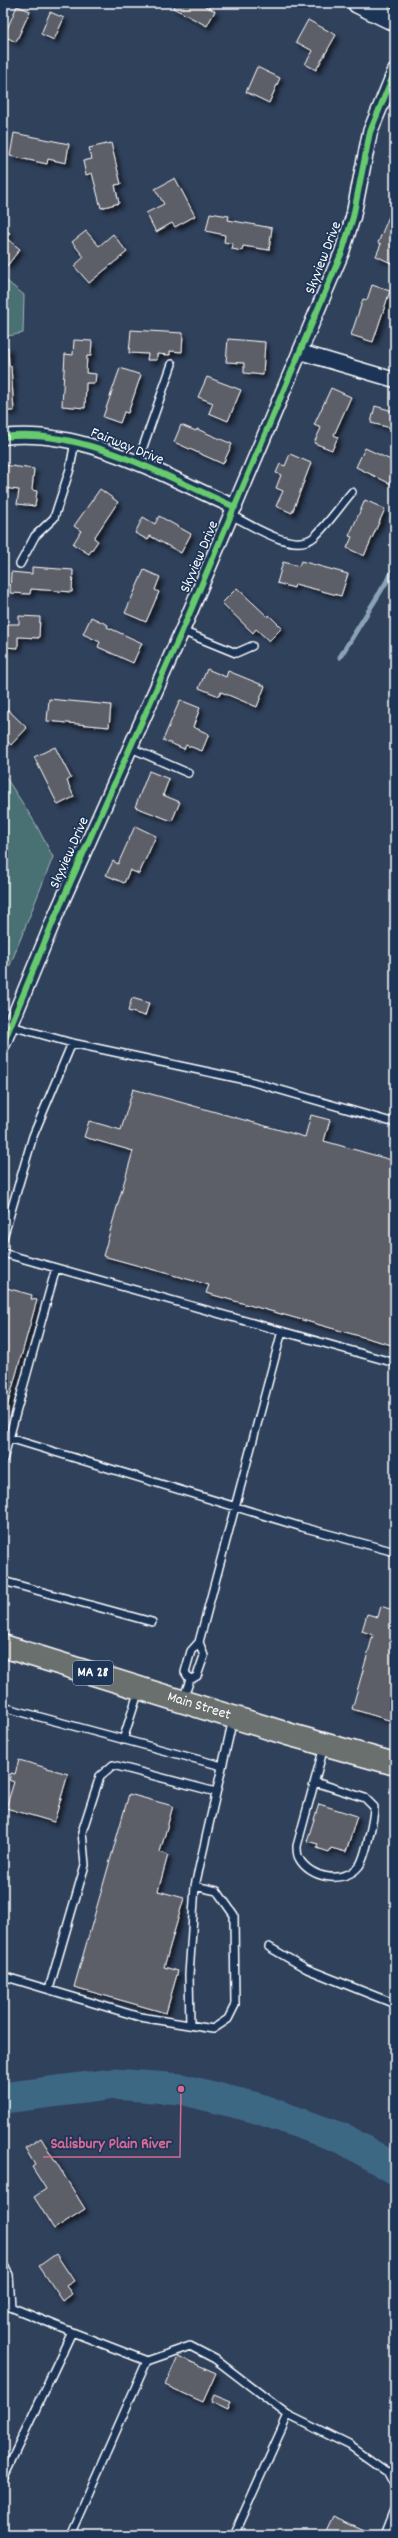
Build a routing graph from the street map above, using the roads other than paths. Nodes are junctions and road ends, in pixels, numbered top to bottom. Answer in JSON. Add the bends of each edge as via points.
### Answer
{"nodes":[{"id":1,"x":366,"y":5,"type":"edge"},
{"id":2,"x":395,"y":21,"type":"edge"},
{"id":3,"x":395,"y":72,"type":"edge"},
{"id":4,"x":300,"y":352,"type":"junction"},
{"id":5,"x":172,"y":364,"type":"dead end"},
{"id":6,"x":395,"y":380,"type":"edge"},
{"id":7,"x":3,"y":437,"type":"edge"},
{"id":8,"x":75,"y":441,"type":"junction"},
{"id":9,"x":137,"y":464,"type":"junction"},
{"id":10,"x":352,"y":492,"type":"dead end"},
{"id":11,"x":233,"y":511,"type":"junction"},
{"id":12,"x":20,"y":564,"type":"dead end"},
{"id":13,"x":182,"y":631,"type":"junction"},
{"id":14,"x":252,"y":646,"type":"dead end"},
{"id":15,"x":131,"y":748,"type":"junction"},
{"id":16,"x":188,"y":773,"type":"dead end"},
{"id":17,"x":11,"y":1026,"type":"junction"},
{"id":18,"x":72,"y":1043,"type":"junction"},
{"id":19,"x":3,"y":1044,"type":"edge"},
{"id":20,"x":395,"y":1123,"type":"edge"},
{"id":21,"x":3,"y":1238,"type":"edge"},
{"id":22,"x":3,"y":1253,"type":"edge"},
{"id":23,"x":56,"y":1268,"type":"junction"},
{"id":24,"x":282,"y":1331,"type":"junction"},
{"id":25,"x":395,"y":1363,"type":"edge"},
{"id":26,"x":9,"y":1438,"type":"junction"},
{"id":27,"x":3,"y":1460,"type":"edge"},
{"id":28,"x":234,"y":1506,"type":"junction"},
{"id":29,"x":395,"y":1552,"type":"edge"},
{"id":30,"x":3,"y":1581,"type":"edge"},
{"id":31,"x":152,"y":1622,"type":"dead end"},
{"id":32,"x":199,"y":1642,"type":"junction"},
{"id":33,"x":3,"y":1646,"type":"edge"},
{"id":34,"x":190,"y":1680,"type":"junction"},
{"id":35,"x":140,"y":1688,"type":"junction"},
{"id":36,"x":182,"y":1701,"type":"junction"},
{"id":37,"x":3,"y":1707,"type":"edge"},
{"id":38,"x":233,"y":1717,"type":"junction"},
{"id":39,"x":123,"y":1740,"type":"junction"},
{"id":40,"x":325,"y":1745,"type":"junction"},
{"id":41,"x":395,"y":1764,"type":"edge"},
{"id":42,"x":222,"y":1766,"type":"junction"},
{"id":43,"x":315,"y":1782,"type":"junction"},
{"id":44,"x":216,"y":1792,"type":"junction"},
{"id":45,"x":195,"y":1886,"type":"junction"},
{"id":46,"x":269,"y":1947,"type":"dead end"},
{"id":47,"x":3,"y":1976,"type":"edge"},
{"id":48,"x":49,"y":1989,"type":"junction"},
{"id":49,"x":395,"y":2004,"type":"edge"},
{"id":50,"x":190,"y":2025,"type":"junction"},
{"id":51,"x":3,"y":2264,"type":"edge"},
{"id":52,"x":3,"y":2304,"type":"edge"},
{"id":53,"x":11,"y":2307,"type":"junction"},
{"id":54,"x":72,"y":2332,"type":"junction"},
{"id":55,"x":147,"y":2361,"type":"junction"},
{"id":56,"x":288,"y":2415,"type":"junction"},
{"id":57,"x":3,"y":2478,"type":"edge"},
{"id":58,"x":395,"y":2487,"type":"edge"},
{"id":59,"x":395,"y":2507,"type":"edge"},
{"id":60,"x":70,"y":2535,"type":"edge"},
{"id":61,"x":234,"y":2535,"type":"edge"},
{"id":62,"x":384,"y":2535,"type":"edge"}],
"edges":[{"from":1,"to":2,"type":"main road"},
{"from":3,"to":4,"type":"street","name":"Skyview Drive","via":[[370,132],[349,234]]},
{"from":4,"to":6,"type":"street"},
{"from":4,"to":11,"type":"street","name":"Skyview Drive"},
{"from":5,"to":9,"type":"lane"},
{"from":7,"to":8,"type":"street","name":"Fairway Drive","via":[[50,436]]},
{"from":8,"to":9,"type":"street","name":"Fairway Drive"},
{"from":8,"to":12,"type":"lane","via":[[70,469],[54,518],[35,536]]},
{"from":9,"to":11,"type":"street","name":"Fairway Drive"},
{"from":10,"to":11,"type":"lane","via":[[313,538],[296,544],[282,540]]},
{"from":11,"to":13,"type":"street","name":"Skyview Drive"},
{"from":13,"to":14,"type":"lane","via":[[236,653]]},
{"from":13,"to":15,"type":"street","name":"Skyview Drive"},
{"from":15,"to":16,"type":"lane"},
{"from":15,"to":17,"type":"street","name":"Skyview Drive","via":[[55,917]]},
{"from":17,"to":18,"type":"lane"},
{"from":17,"to":19,"type":"street","name":"Skyview Drive"},
{"from":18,"to":20,"type":"lane","via":[[246,1080]]},
{"from":18,"to":21,"type":"lane","via":[[33,1136]]},
{"from":22,"to":23,"type":"lane"},
{"from":23,"to":24,"type":"lane"},
{"from":23,"to":26,"type":"lane"},
{"from":24,"to":25,"type":"lane"},
{"from":24,"to":28,"type":"lane"},
{"from":26,"to":27,"type":"lane"},
{"from":26,"to":28,"type":"lane"},
{"from":28,"to":29,"type":"lane"},
{"from":28,"to":32,"type":"lane"},
{"from":30,"to":31,"type":"lane"},
{"from":32,"to":34,"type":"lane","via":[[190,1652],[185,1672]]},
{"from":32,"to":34,"type":"lane","via":[[204,1656],[197,1676]]},
{"from":33,"to":35,"type":"main road","name":"Main Street","number":"MA 28"},
{"from":34,"to":36,"type":"lane"},
{"from":35,"to":36,"type":"main road","name":"Main Street","number":"MA 28"},
{"from":35,"to":39,"type":"lane"},
{"from":36,"to":38,"type":"main road","name":"Main Street","number":"MA 28"},
{"from":37,"to":39,"type":"lane"},
{"from":38,"to":40,"type":"main road","name":"Main Street","number":"MA 28"},
{"from":38,"to":42,"type":"lane"},
{"from":39,"to":42,"type":"lane"},
{"from":40,"to":41,"type":"main road","name":"Main Street","number":"MA 28"},
{"from":40,"to":43,"type":"lane"},
{"from":42,"to":44,"type":"lane"},
{"from":43,"to":43,"type":"lane","via":[[297,1846],[298,1858],[311,1871],[330,1878],[348,1876],[360,1866],[374,1818],[374,1807],[365,1798]]},
{"from":44,"to":45,"type":"lane"},
{"from":44,"to":48,"type":"lane","via":[[113,1764],[100,1776],[82,1832],[84,1865]]},
{"from":45,"to":50,"type":"lane","via":[[189,1975]]},
{"from":45,"to":50,"type":"lane","via":[[217,1891],[234,1915],[235,2005],[228,2019],[213,2029]]},
{"from":46,"to":49,"type":"lane","via":[[307,1969]]},
{"from":47,"to":48,"type":"lane"},
{"from":48,"to":50,"type":"lane","via":[[140,2017]]},
{"from":51,"to":53,"type":"lane","via":[[9,2275]]},
{"from":52,"to":53,"type":"lane"},
{"from":53,"to":54,"type":"lane"},
{"from":54,"to":55,"type":"lane"},
{"from":54,"to":57,"type":"lane"},
{"from":55,"to":56,"type":"lane","via":[[190,2346],[215,2359]]},
{"from":55,"to":60,"type":"lane"},
{"from":56,"to":58,"type":"lane","via":[[349,2446],[381,2467],[387,2472]]},
{"from":56,"to":61,"type":"lane"},
{"from":59,"to":62,"type":"lane"}]}
